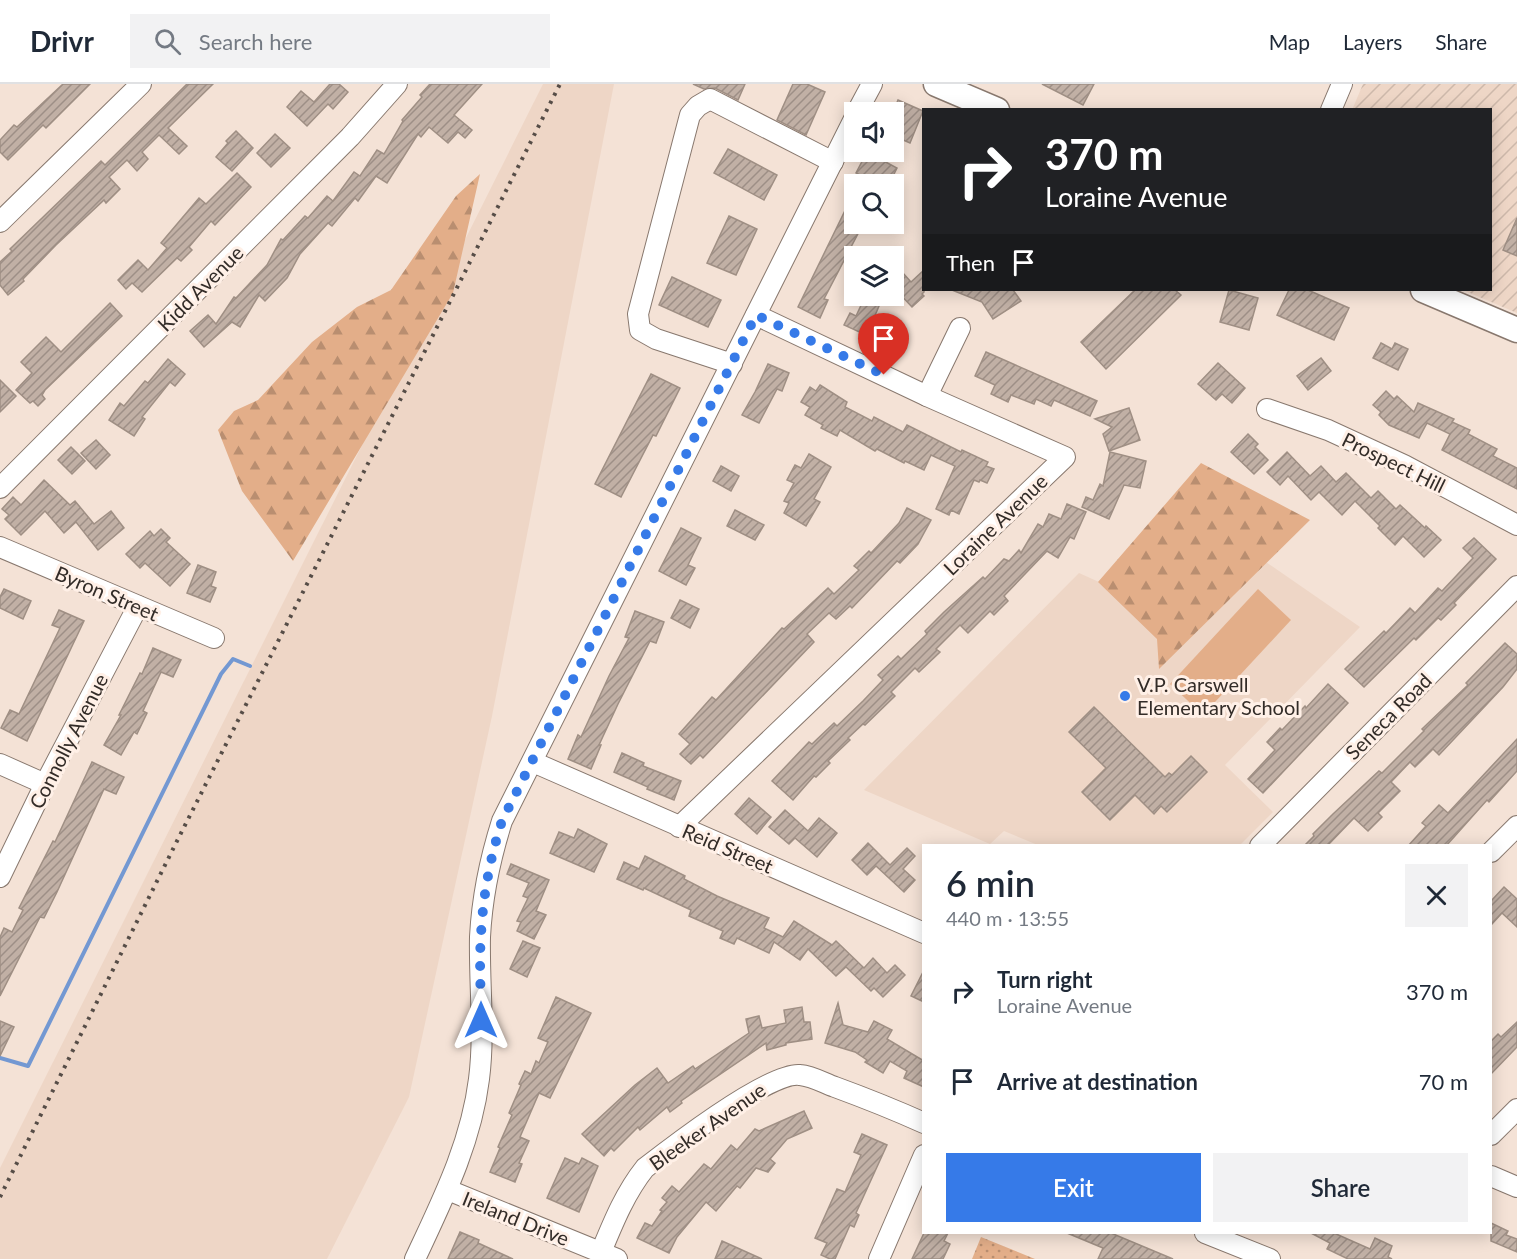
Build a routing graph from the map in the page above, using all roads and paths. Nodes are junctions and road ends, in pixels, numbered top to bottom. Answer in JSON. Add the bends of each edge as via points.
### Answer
{"nodes":[{"id":1,"x":141,"y":84,"type":"edge"},
{"id":2,"x":397,"y":84,"type":"edge"},
{"id":3,"x":872,"y":84,"type":"edge"},
{"id":4,"x":936,"y":84,"type":"edge"},
{"id":5,"x":1342,"y":84,"type":"edge"},
{"id":6,"x":862,"y":102,"type":"edge"},
{"id":7,"x":992,"y":108,"type":"edge"},
{"id":8,"x":1332,"y":108,"type":"edge"},
{"id":9,"x":844,"y":140,"type":"edge"},
{"id":10,"x":833,"y":162,"type":"junction"},
{"id":11,"x":0,"y":222,"type":"edge"},
{"id":12,"x":1425,"y":291,"type":"edge"},
{"id":13,"x":756,"y":315,"type":"junction"},
{"id":14,"x":960,"y":328,"type":"dead end"},
{"id":15,"x":1517,"y":330,"type":"edge"},
{"id":16,"x":732,"y":364,"type":"junction"},
{"id":17,"x":927,"y":396,"type":"junction"},
{"id":18,"x":1267,"y":409,"type":"dead end"},
{"id":19,"x":0,"y":488,"type":"edge"},
{"id":20,"x":1517,"y":525,"type":"edge"},
{"id":21,"x":0,"y":547,"type":"edge"},
{"id":22,"x":1517,"y":586,"type":"edge"},
{"id":23,"x":138,"y":606,"type":"junction"},
{"id":24,"x":214,"y":638,"type":"dead end"},
{"id":25,"x":533,"y":762,"type":"junction"},
{"id":26,"x":0,"y":764,"type":"edge"},
{"id":27,"x":45,"y":784,"type":"junction"},
{"id":28,"x":1517,"y":826,"type":"edge"},
{"id":29,"x":680,"y":827,"type":"junction"},
{"id":30,"x":1262,"y":844,"type":"edge"},
{"id":31,"x":1492,"y":851,"type":"edge"},
{"id":32,"x":0,"y":877,"type":"edge"},
{"id":33,"x":922,"y":932,"type":"edge"},
{"id":34,"x":1517,"y":1108,"type":"edge"},
{"id":35,"x":922,"y":1122,"type":"edge"},
{"id":36,"x":1492,"y":1134,"type":"edge"},
{"id":37,"x":922,"y":1160,"type":"edge"},
{"id":38,"x":1492,"y":1176,"type":"edge"},
{"id":39,"x":1517,"y":1187,"type":"edge"},
{"id":40,"x":448,"y":1190,"type":"junction"},
{"id":41,"x":1207,"y":1234,"type":"edge"},
{"id":42,"x":609,"y":1256,"type":"edge"},
{"id":43,"x":414,"y":1259,"type":"edge"},
{"id":44,"x":879,"y":1259,"type":"edge"},
{"id":45,"x":1270,"y":1259,"type":"edge"}],
"edges":[{"from":1,"to":11,"type":"street"},
{"from":2,"to":19,"type":"street","name":"Kidd Avenue","via":[[350,137]]},
{"from":3,"to":6,"type":"street"},
{"from":4,"to":7,"type":"main road"},
{"from":5,"to":8,"type":"street"},
{"from":9,"to":10,"type":"street"},
{"from":10,"to":13,"type":"street"},
{"from":10,"to":16,"type":"street","via":[[710,99],[690,115],[638,314],[640,330]]},
{"from":12,"to":15,"type":"main road"},
{"from":13,"to":16,"type":"street"},
{"from":13,"to":17,"type":"street","name":"Loraine Avenue"},
{"from":14,"to":17,"type":"street"},
{"from":16,"to":25,"type":"street"},
{"from":17,"to":29,"type":"street","name":"Loraine Avenue","via":[[1065,457]]},
{"from":18,"to":20,"type":"street","name":"Prospect Hill","via":[[1328,430],[1404,465]]},
{"from":21,"to":23,"type":"street","name":"Byron Street"},
{"from":22,"to":30,"type":"street","name":"Seneca Road"},
{"from":23,"to":24,"type":"street","name":"Byron Street"},
{"from":23,"to":27,"type":"street","name":"Connolly Avenue"},
{"from":25,"to":29,"type":"street","name":"Reid Street"},
{"from":25,"to":40,"type":"street","via":[[502,821],[491,856],[480,936],[479,1079],[471,1122]]},
{"from":26,"to":27,"type":"street"},
{"from":27,"to":32,"type":"street","name":"Connolly Avenue"},
{"from":28,"to":31,"type":"street"},
{"from":29,"to":33,"type":"street","name":"Reid Street"},
{"from":34,"to":36,"type":"street"},
{"from":35,"to":42,"type":"street","name":"Bleeker Avenue","via":[[801,1075],[774,1080],[645,1168],[625,1197]]},
{"from":37,"to":44,"type":"street"},
{"from":38,"to":39,"type":"street"},
{"from":40,"to":42,"type":"street","name":"Ireland Drive"},
{"from":40,"to":43,"type":"street"},
{"from":41,"to":45,"type":"street"}]}
